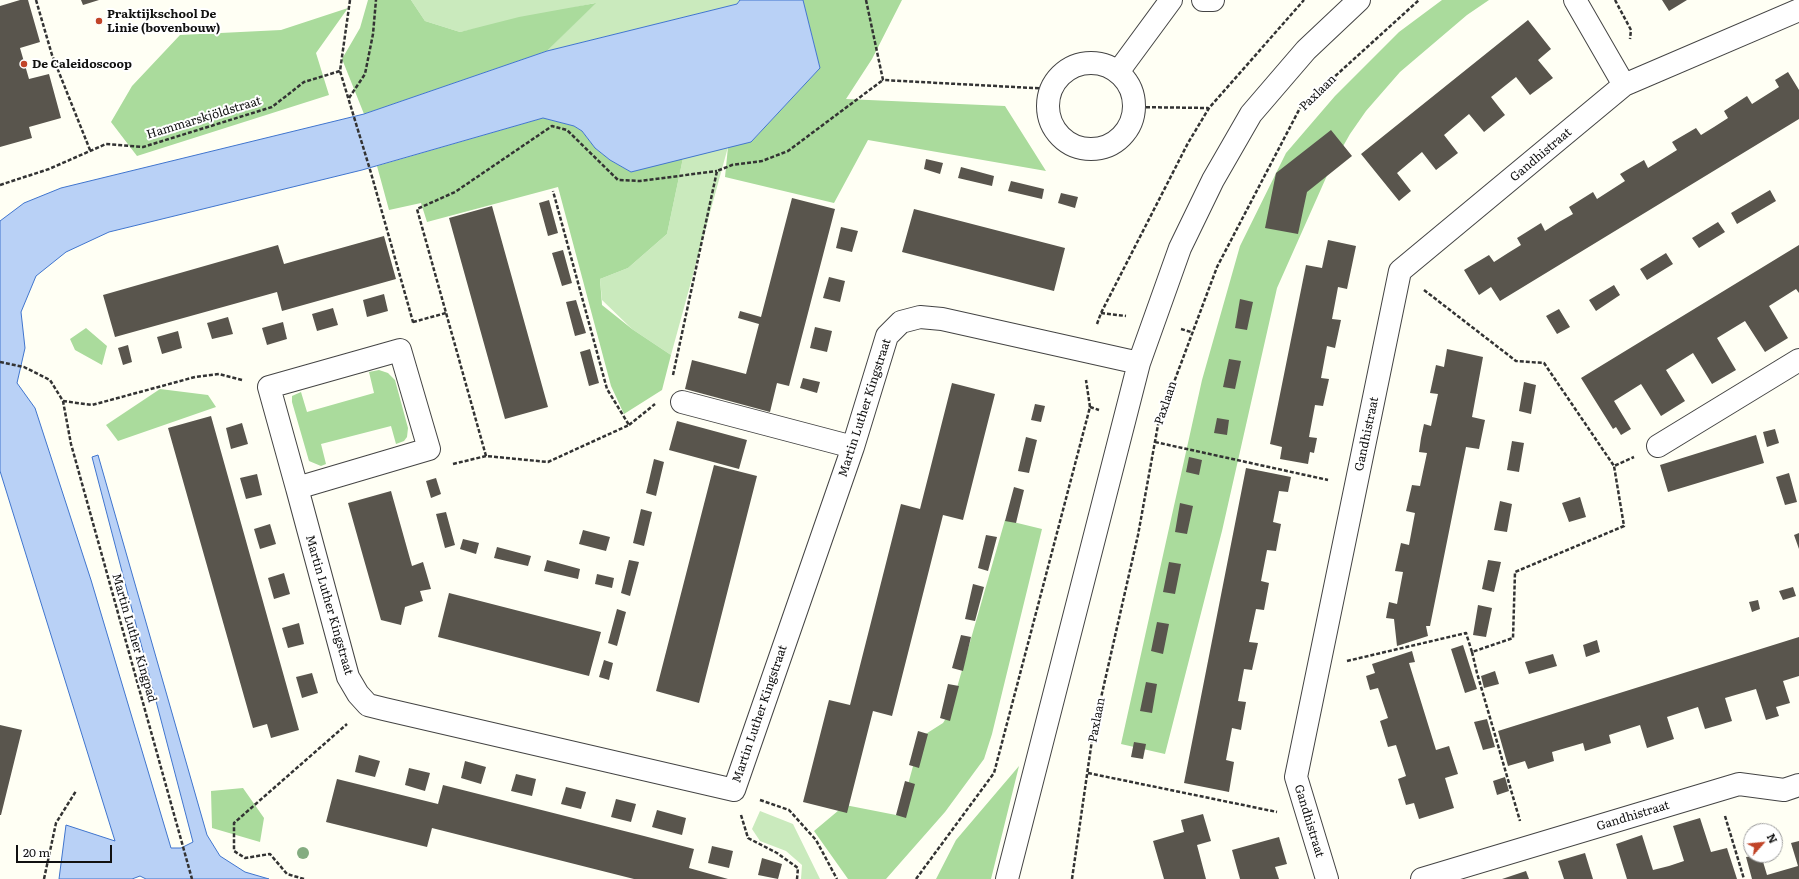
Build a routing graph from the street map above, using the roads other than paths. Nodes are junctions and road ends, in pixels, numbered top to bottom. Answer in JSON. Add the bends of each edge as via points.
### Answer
{"nodes":[{"id":1,"x":1171,"y":0,"type":"edge"},
{"id":2,"x":1203,"y":0,"type":"edge"},
{"id":3,"x":1213,"y":0,"type":"edge"},
{"id":4,"x":1359,"y":0,"type":"edge"},
{"id":5,"x":1575,"y":0,"type":"edge"},
{"id":6,"x":1799,"y":10,"type":"edge"},
{"id":7,"x":1118,"y":72,"type":"junction"},
{"id":8,"x":1624,"y":85,"type":"junction"},
{"id":9,"x":1799,"y":360,"type":"edge"},
{"id":10,"x":1139,"y":363,"type":"junction"},
{"id":11,"x":672,"y":403,"type":"road end"},
{"id":12,"x":1658,"y":446,"type":"road end"},
{"id":13,"x":853,"y":448,"type":"junction"},
{"id":14,"x":297,"y":488,"type":"junction"},
{"id":15,"x":1799,"y":785,"type":"edge"},
{"id":16,"x":1008,"y":879,"type":"edge"},
{"id":17,"x":1327,"y":879,"type":"edge"},
{"id":18,"x":1422,"y":879,"type":"edge"}],
"edges":[{"from":1,"to":7,"type":"street"},
{"from":2,"to":3,"type":"street"},
{"from":4,"to":10,"type":"street","via":[[1306,50],[1251,114],[1213,180],[1180,248]]},
{"from":5,"to":8,"type":"street"},
{"from":6,"to":8,"type":"street","name":"Gandhistraat"},
{"from":7,"to":7,"type":"street","via":[[1128,83],[1133,97],[1134,107],[1130,126],[1121,137],[1109,145],[1094,149],[1080,148],[1066,141],[1056,131],[1049,110],[1052,88],[1059,78],[1069,69],[1081,64],[1094,63]]},
{"from":8,"to":17,"type":"street","name":"Gandhistraat","via":[[1400,271],[1296,777]]},
{"from":9,"to":12,"type":"street"},
{"from":10,"to":13,"type":"street","name":"Martin Luther Kingstraat","via":[[942,319],[920,317],[901,322],[887,336]]},
{"from":10,"to":16,"type":"street"},
{"from":11,"to":13,"type":"street"},
{"from":13,"to":14,"type":"street","name":"Martin Luther Kingstraat","via":[[734,790],[368,705],[348,677]]},
{"from":14,"to":14,"type":"street","name":"Martin Luther Kingstraat","via":[[270,387],[400,350],[428,449]]},
{"from":15,"to":18,"type":"street","name":"Gandhistraat","via":[[1784,790],[1739,784]]}]}
